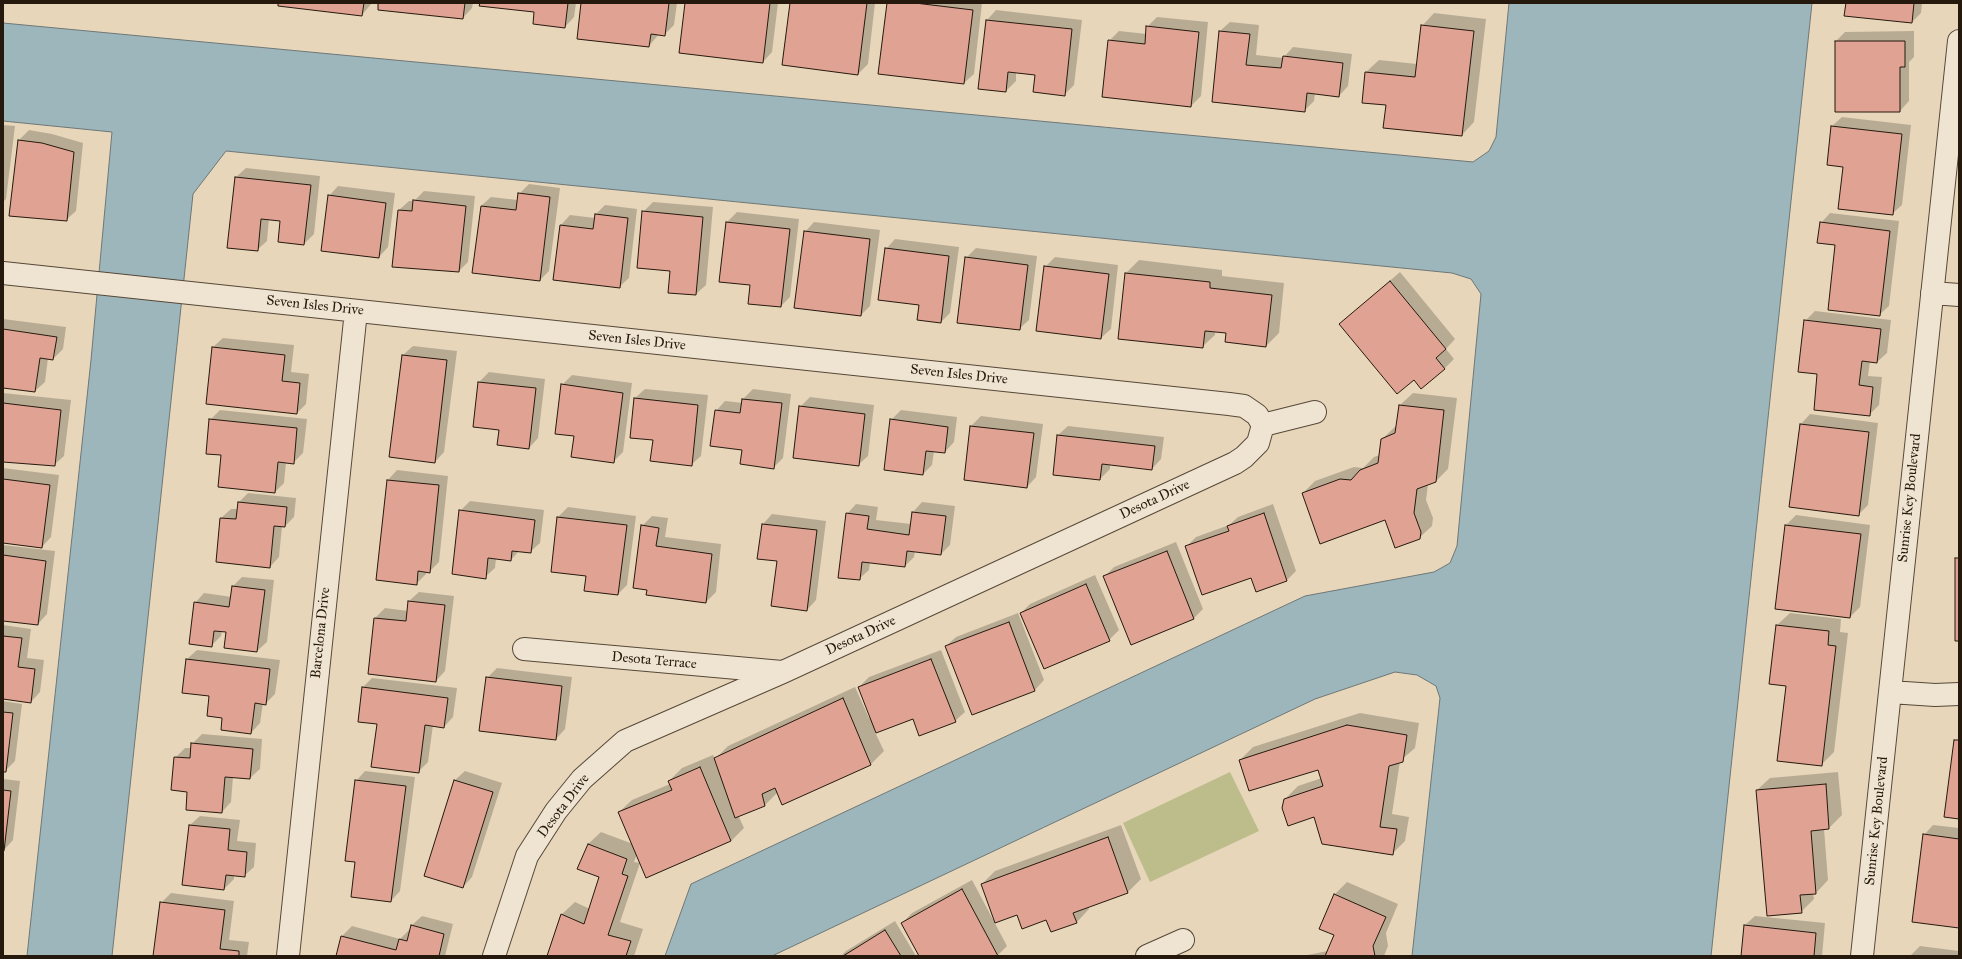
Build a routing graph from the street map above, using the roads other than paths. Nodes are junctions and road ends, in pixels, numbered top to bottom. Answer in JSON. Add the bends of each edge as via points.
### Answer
{"nodes":[{"id":1,"x":1959,"y":41,"type":"edge"},
{"id":2,"x":3,"y":274,"type":"edge"},
{"id":3,"x":1932,"y":294,"type":"junction"},
{"id":4,"x":1959,"y":295,"type":"edge"},
{"id":5,"x":356,"y":311,"type":"junction"},
{"id":6,"x":1315,"y":412,"type":"dead end"},
{"id":7,"x":1262,"y":425,"type":"junction"},
{"id":8,"x":524,"y":649,"type":"dead end"},
{"id":9,"x":783,"y":672,"type":"junction"},
{"id":10,"x":1890,"y":692,"type":"junction"},
{"id":11,"x":1959,"y":694,"type":"edge"},
{"id":12,"x":1183,"y":940,"type":"dead end"},
{"id":13,"x":288,"y":956,"type":"edge"},
{"id":14,"x":494,"y":956,"type":"edge"},
{"id":15,"x":1147,"y":956,"type":"edge"},
{"id":16,"x":1862,"y":956,"type":"edge"}],
"edges":[{"from":1,"to":3,"type":"street","name":"Sunrise Key Boulevard"},
{"from":2,"to":5,"type":"street","name":"Seven Isles Drive"},
{"from":3,"to":4,"type":"street"},
{"from":3,"to":10,"type":"street","name":"Sunrise Key Boulevard"},
{"from":5,"to":7,"type":"street","name":"Seven Isles Drive","via":[[1229,404],[1244,406],[1257,415]]},
{"from":5,"to":13,"type":"street","name":"Barcelona Drive"},
{"from":6,"to":7,"type":"street"},
{"from":7,"to":9,"type":"street","name":"Desota Drive","via":[[1258,442],[1244,458]]},
{"from":8,"to":9,"type":"street","name":"Desota Terrace"},
{"from":9,"to":14,"type":"street","name":"Desota Drive","via":[[625,741],[582,779],[556,811],[527,856]]},
{"from":10,"to":11,"type":"street"},
{"from":10,"to":16,"type":"street","name":"Sunrise Key Boulevard"},
{"from":12,"to":15,"type":"street"}]}
